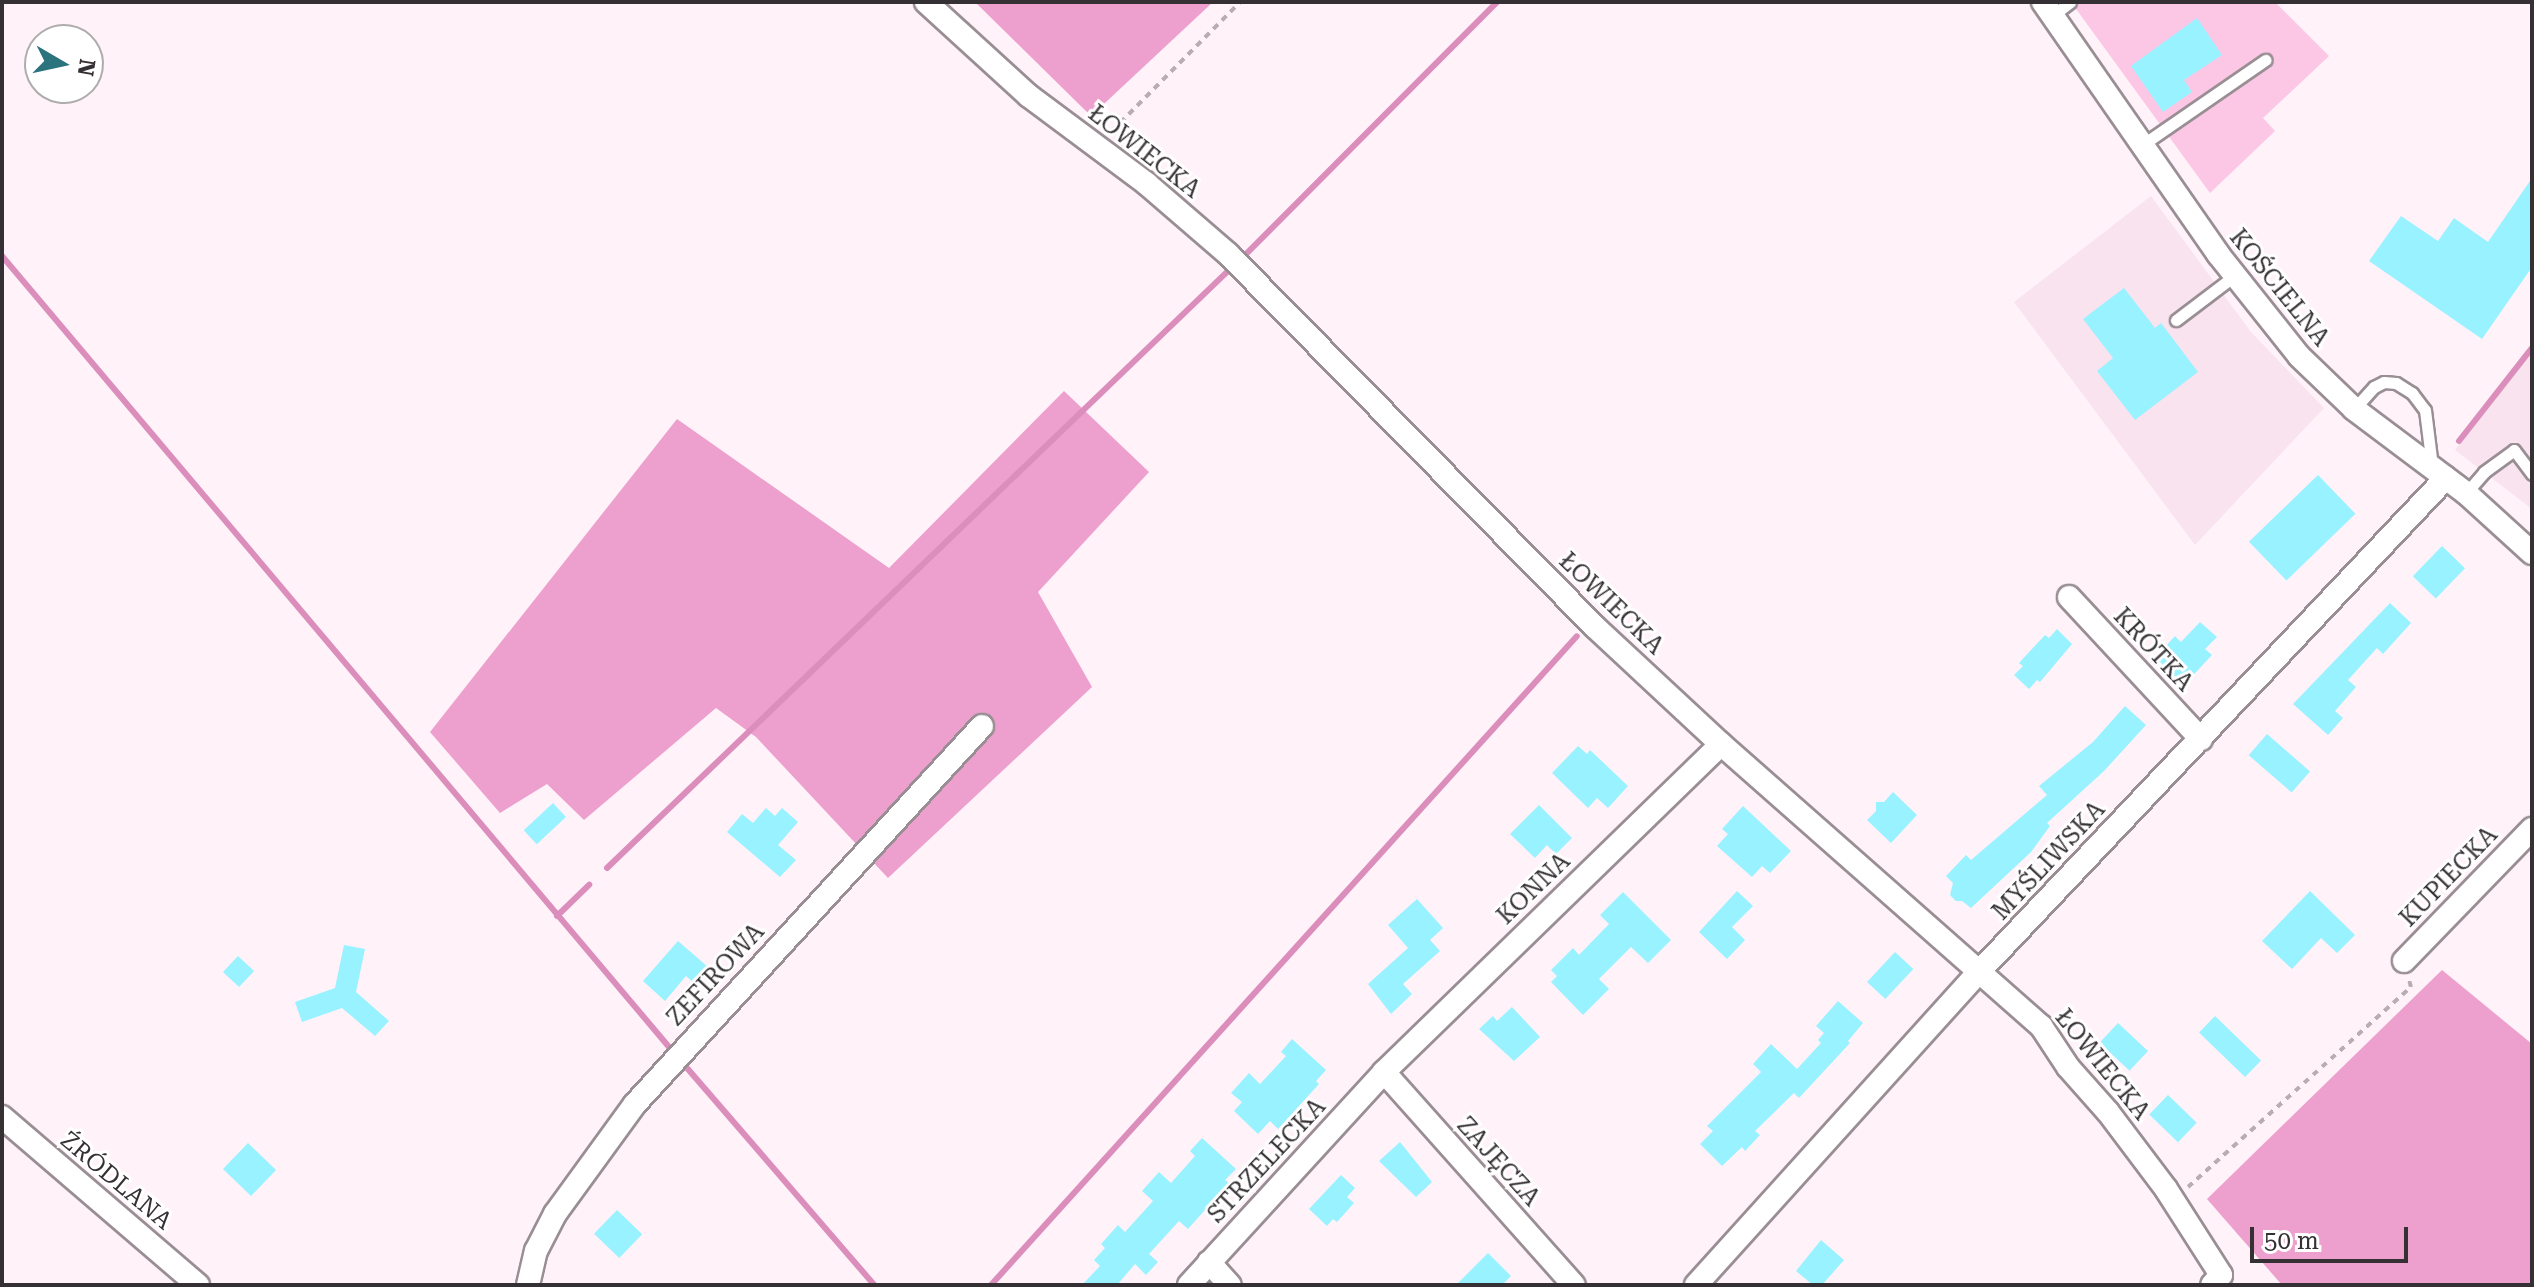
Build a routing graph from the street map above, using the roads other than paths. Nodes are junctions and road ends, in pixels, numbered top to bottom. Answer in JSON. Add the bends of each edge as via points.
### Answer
{"nodes":[{"id":1,"x":926,"y":2,"type":"edge"},
{"id":2,"x":2055,"y":6,"type":"edge"},
{"id":3,"x":2265,"y":60,"type":"dead end"},
{"id":4,"x":2142,"y":145,"type":"junction"},
{"id":5,"x":2234,"y":276,"type":"junction"},
{"id":6,"x":2176,"y":320,"type":"dead end"},
{"id":7,"x":2354,"y":409,"type":"junction"},
{"id":8,"x":2439,"y":472,"type":"junction"},
{"id":9,"x":2532,"y":474,"type":"edge"},
{"id":10,"x":2466,"y":493,"type":"junction"},
{"id":11,"x":2532,"y":553,"type":"edge"},
{"id":12,"x":2069,"y":597,"type":"dead end"},
{"id":13,"x":982,"y":726,"type":"dead end"},
{"id":14,"x":2201,"y":739,"type":"junction"},
{"id":15,"x":1721,"y":744,"type":"junction"},
{"id":16,"x":2532,"y":829,"type":"edge"},
{"id":17,"x":2404,"y":961,"type":"road end"},
{"id":18,"x":1978,"y":973,"type":"junction"},
{"id":19,"x":1384,"y":1072,"type":"junction"},
{"id":20,"x":2,"y":1117,"type":"edge"},
{"id":21,"x":1209,"y":1262,"type":"junction"},
{"id":22,"x":2217,"y":1280,"type":"edge"},
{"id":23,"x":198,"y":1285,"type":"edge"},
{"id":24,"x":528,"y":1285,"type":"edge"},
{"id":25,"x":1189,"y":1285,"type":"edge"},
{"id":26,"x":1230,"y":1285,"type":"edge"},
{"id":27,"x":1574,"y":1285,"type":"edge"},
{"id":28,"x":1696,"y":1285,"type":"edge"}],
"edges":[{"from":1,"to":15,"type":"street","name":"ŁOWIECKA","via":[[1029,96],[1228,254],[1595,627]]},
{"from":2,"to":4,"type":"street","name":"KOŚCIELNA"},
{"from":3,"to":4,"type":"lane"},
{"from":4,"to":5,"type":"street","name":"KOŚCIELNA"},
{"from":5,"to":6,"type":"lane"},
{"from":5,"to":7,"type":"street","name":"KOŚCIELNA","via":[[2305,363]]},
{"from":7,"to":8,"type":"street","name":"KOŚCIELNA"},
{"from":7,"to":8,"type":"lane","via":[[2384,382],[2412,393],[2425,410]]},
{"from":8,"to":10,"type":"street","name":"KOŚCIELNA"},
{"from":8,"to":14,"type":"street","name":"MYŚLIWSKA"},
{"from":9,"to":10,"type":"lane","via":[[2514,450]]},
{"from":10,"to":11,"type":"street","name":"KOŚCIELNA"},
{"from":12,"to":14,"type":"street","name":"KRÓTKA"},
{"from":13,"to":24,"type":"street","name":"ZEFIROWA","via":[[635,1104],[555,1214],[536,1251]]},
{"from":14,"to":18,"type":"street","name":"MYŚLIWSKA"},
{"from":15,"to":18,"type":"street","name":"ŁOWIECKA"},
{"from":15,"to":19,"type":"street","name":"KONNA"},
{"from":16,"to":17,"type":"street","name":"KUPIECKA"},
{"from":18,"to":22,"type":"street","name":"ŁOWIECKA","via":[[2041,1026],[2108,1112],[2166,1189]]},
{"from":18,"to":28,"type":"street","name":"MYŚLIWSKA"},
{"from":19,"to":21,"type":"street","name":"STRZELECKA"},
{"from":19,"to":27,"type":"street","name":"ZAJĘCZA"},
{"from":20,"to":23,"type":"street","name":"ŹRÓDLANA"},
{"from":21,"to":25,"type":"street","name":"STRZELECKA"},
{"from":21,"to":26,"type":"street"}]}
